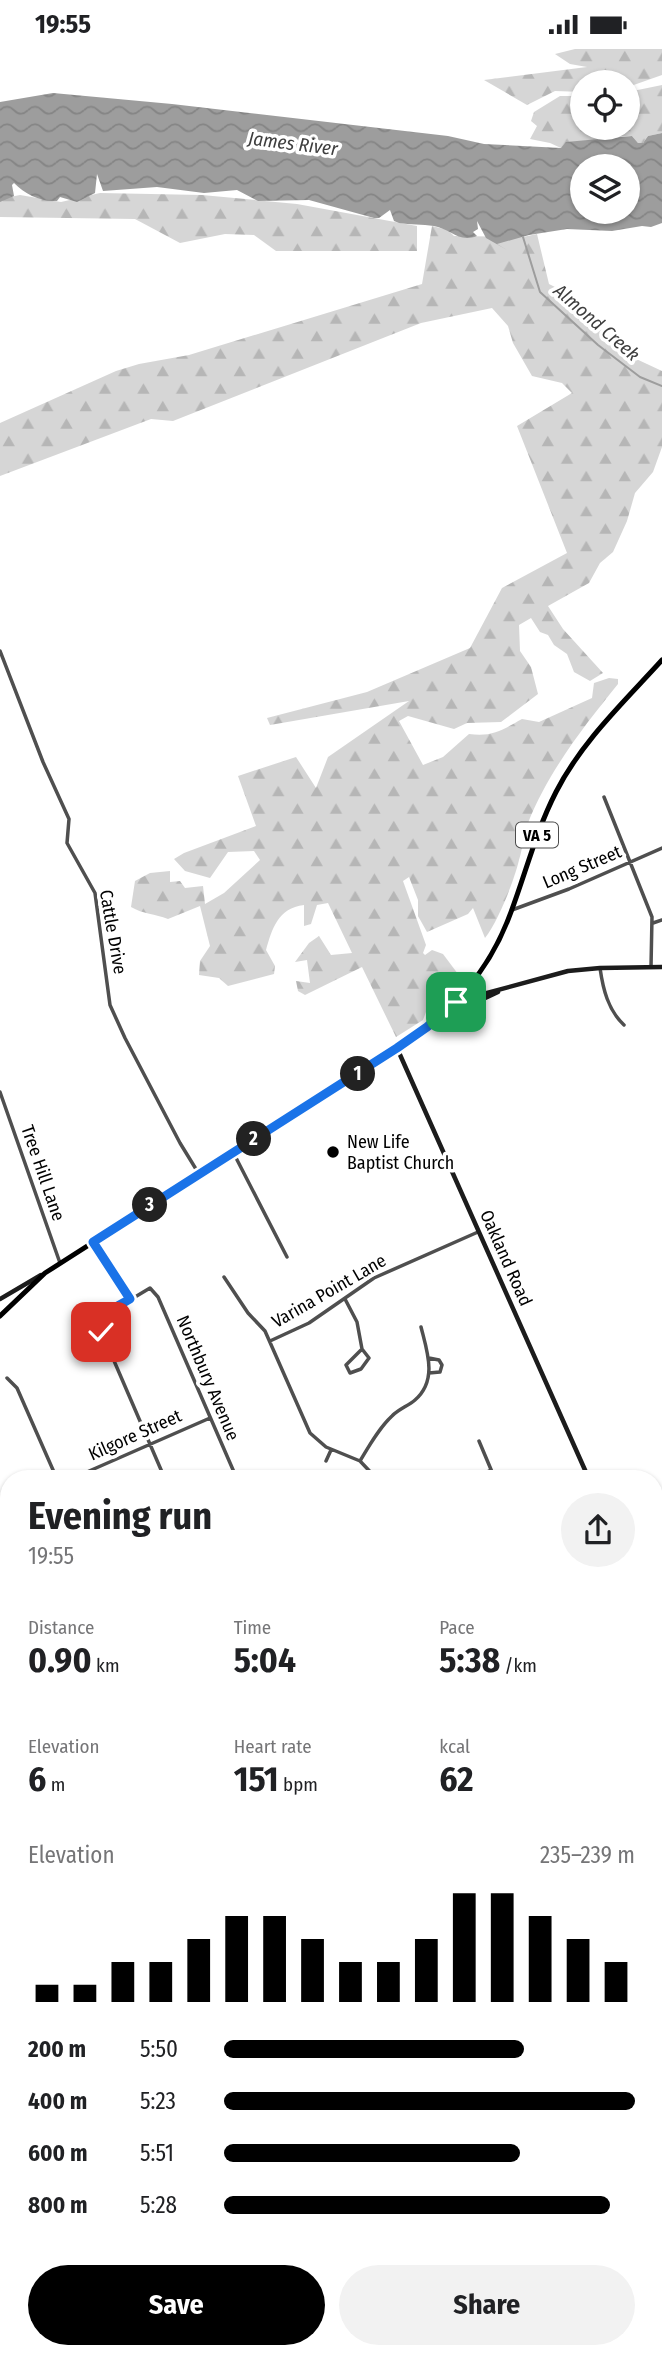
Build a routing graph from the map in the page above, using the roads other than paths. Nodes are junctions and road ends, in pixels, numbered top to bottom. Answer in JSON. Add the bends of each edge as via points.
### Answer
{"nodes":[{"id":1,"x":0,"y":651,"type":"edge"},
{"id":2,"x":662,"y":660,"type":"edge"},
{"id":3,"x":604,"y":797,"type":"dead end"},
{"id":4,"x":662,"y":848,"type":"edge"},
{"id":5,"x":629,"y":862,"type":"junction"},
{"id":6,"x":512,"y":910,"type":"junction"},
{"id":7,"x":662,"y":920,"type":"edge"},
{"id":8,"x":653,"y":923,"type":"junction"},
{"id":9,"x":651,"y":967,"type":"junction"},
{"id":10,"x":662,"y":967,"type":"edge"},
{"id":11,"x":600,"y":968,"type":"junction"},
{"id":12,"x":470,"y":987,"type":"junction"},
{"id":13,"x":505,"y":988,"type":"junction"},
{"id":14,"x":482,"y":994,"type":"junction"},
{"id":15,"x":460,"y":998,"type":"junction"},
{"id":16,"x":435,"y":1021,"type":"junction"},
{"id":17,"x":624,"y":1025,"type":"dead end"},
{"id":18,"x":397,"y":1048,"type":"junction"},
{"id":19,"x":0,"y":1092,"type":"edge"},
{"id":20,"x":233,"y":1152,"type":"junction"},
{"id":21,"x":199,"y":1174,"type":"junction"},
{"id":22,"x":478,"y":1232,"type":"junction"},
{"id":23,"x":93,"y":1242,"type":"junction"},
{"id":24,"x":287,"y":1257,"type":"dead end"},
{"id":25,"x":60,"y":1263,"type":"junction"},
{"id":26,"x":45,"y":1273,"type":"junction"},
{"id":27,"x":224,"y":1277,"type":"dead end"},
{"id":28,"x":6,"y":1295,"type":"junction"},
{"id":29,"x":0,"y":1299,"type":"edge"},
{"id":30,"x":130,"y":1299,"type":"junction"},
{"id":31,"x":345,"y":1299,"type":"junction"},
{"id":32,"x":12,"y":1303,"type":"junction"},
{"id":33,"x":0,"y":1316,"type":"edge"},
{"id":34,"x":421,"y":1327,"type":"dead end"},
{"id":35,"x":270,"y":1341,"type":"junction"},
{"id":36,"x":362,"y":1349,"type":"junction"},
{"id":37,"x":429,"y":1358,"type":"junction"},
{"id":38,"x":429,"y":1373,"type":"junction"},
{"id":39,"x":7,"y":1378,"type":"dead end"},
{"id":40,"x":210,"y":1418,"type":"junction"},
{"id":41,"x":479,"y":1441,"type":"dead end"},
{"id":42,"x":150,"y":1444,"type":"junction"},
{"id":43,"x":331,"y":1450,"type":"junction"},
{"id":44,"x":326,"y":1461,"type":"dead end"},
{"id":45,"x":360,"y":1461,"type":"junction"},
{"id":46,"x":53,"y":1470,"type":"edge"},
{"id":47,"x":91,"y":1470,"type":"edge"},
{"id":48,"x":161,"y":1470,"type":"edge"},
{"id":49,"x":233,"y":1470,"type":"edge"},
{"id":50,"x":368,"y":1470,"type":"edge"},
{"id":51,"x":491,"y":1470,"type":"edge"},
{"id":52,"x":585,"y":1470,"type":"edge"}],
"edges":[{"from":1,"to":21,"type":"street","name":"Cattle Drive","via":[[69,819],[66,837],[70,852],[94,890],[110,1005]]},
{"from":2,"to":6,"type":"main road","number":"VA 5","via":[[592,737],[569,770],[547,811]]},
{"from":3,"to":5,"type":"street"},
{"from":4,"to":5,"type":"street","name":"Long Street"},
{"from":5,"to":6,"type":"street","name":"Long Street"},
{"from":5,"to":8,"type":"street"},
{"from":6,"to":12,"type":"main road","number":"VA 5","via":[[490,958]]},
{"from":7,"to":8,"type":"street"},
{"from":8,"to":9,"type":"street"},
{"from":9,"to":10,"type":"street"},
{"from":9,"to":11,"type":"street"},
{"from":11,"to":13,"type":"street"},
{"from":11,"to":17,"type":"street","via":[[607,997]]},
{"from":12,"to":14,"type":"street"},
{"from":12,"to":15,"type":"main road","number":"VA 5"},
{"from":13,"to":14,"type":"street"},
{"from":13,"to":16,"type":"street"},
{"from":14,"to":15,"type":"street"},
{"from":15,"to":16,"type":"main road","number":"VA 5"},
{"from":16,"to":18,"type":"main road","number":"VA 5"},
{"from":18,"to":20,"type":"main road","number":"VA 5"},
{"from":18,"to":22,"type":"street","name":"Oakland Road"},
{"from":19,"to":25,"type":"street","name":"Tree Hill Lane"},
{"from":20,"to":21,"type":"main road","number":"VA 5"},
{"from":20,"to":24,"type":"street"},
{"from":21,"to":23,"type":"main road","number":"VA 5"},
{"from":22,"to":31,"type":"street","name":"Varina Point Lane","via":[[385,1272]]},
{"from":22,"to":52,"type":"street","name":"Oakland Road"},
{"from":23,"to":25,"type":"main road","number":"VA 5"},
{"from":23,"to":30,"type":"street"},
{"from":25,"to":26,"type":"main road","number":"VA 5"},
{"from":26,"to":28,"type":"street"},
{"from":26,"to":32,"type":"main road","number":"VA 5"},
{"from":27,"to":35,"type":"street"},
{"from":28,"to":29,"type":"street"},
{"from":28,"to":32,"type":"street"},
{"from":30,"to":40,"type":"street","name":"Northbury Avenue","via":[[152,1289]]},
{"from":30,"to":42,"type":"street","via":[[103,1317],[101,1332]]},
{"from":31,"to":35,"type":"street","name":"Varina Point Lane"},
{"from":31,"to":36,"type":"street","via":[[357,1322]]},
{"from":32,"to":33,"type":"main road","number":"VA 5"},
{"from":34,"to":37,"type":"street"},
{"from":35,"to":43,"type":"street","via":[[304,1423]]},
{"from":36,"to":36,"type":"street","via":[[368,1360],[350,1373],[345,1367]]},
{"from":37,"to":38,"type":"street"},
{"from":37,"to":38,"type":"street","via":[[442,1365],[440,1372]]},
{"from":38,"to":45,"type":"street","via":[[418,1398],[394,1414]]},
{"from":39,"to":46,"type":"street","via":[[17,1388]]},
{"from":40,"to":42,"type":"street","name":"Kilgore Street"},
{"from":40,"to":49,"type":"street","name":"Northbury Avenue"},
{"from":41,"to":51,"type":"street"},
{"from":42,"to":47,"type":"street","name":"Kilgore Street"},
{"from":42,"to":48,"type":"street"},
{"from":43,"to":44,"type":"street"},
{"from":43,"to":45,"type":"street"},
{"from":45,"to":50,"type":"street"}]}
